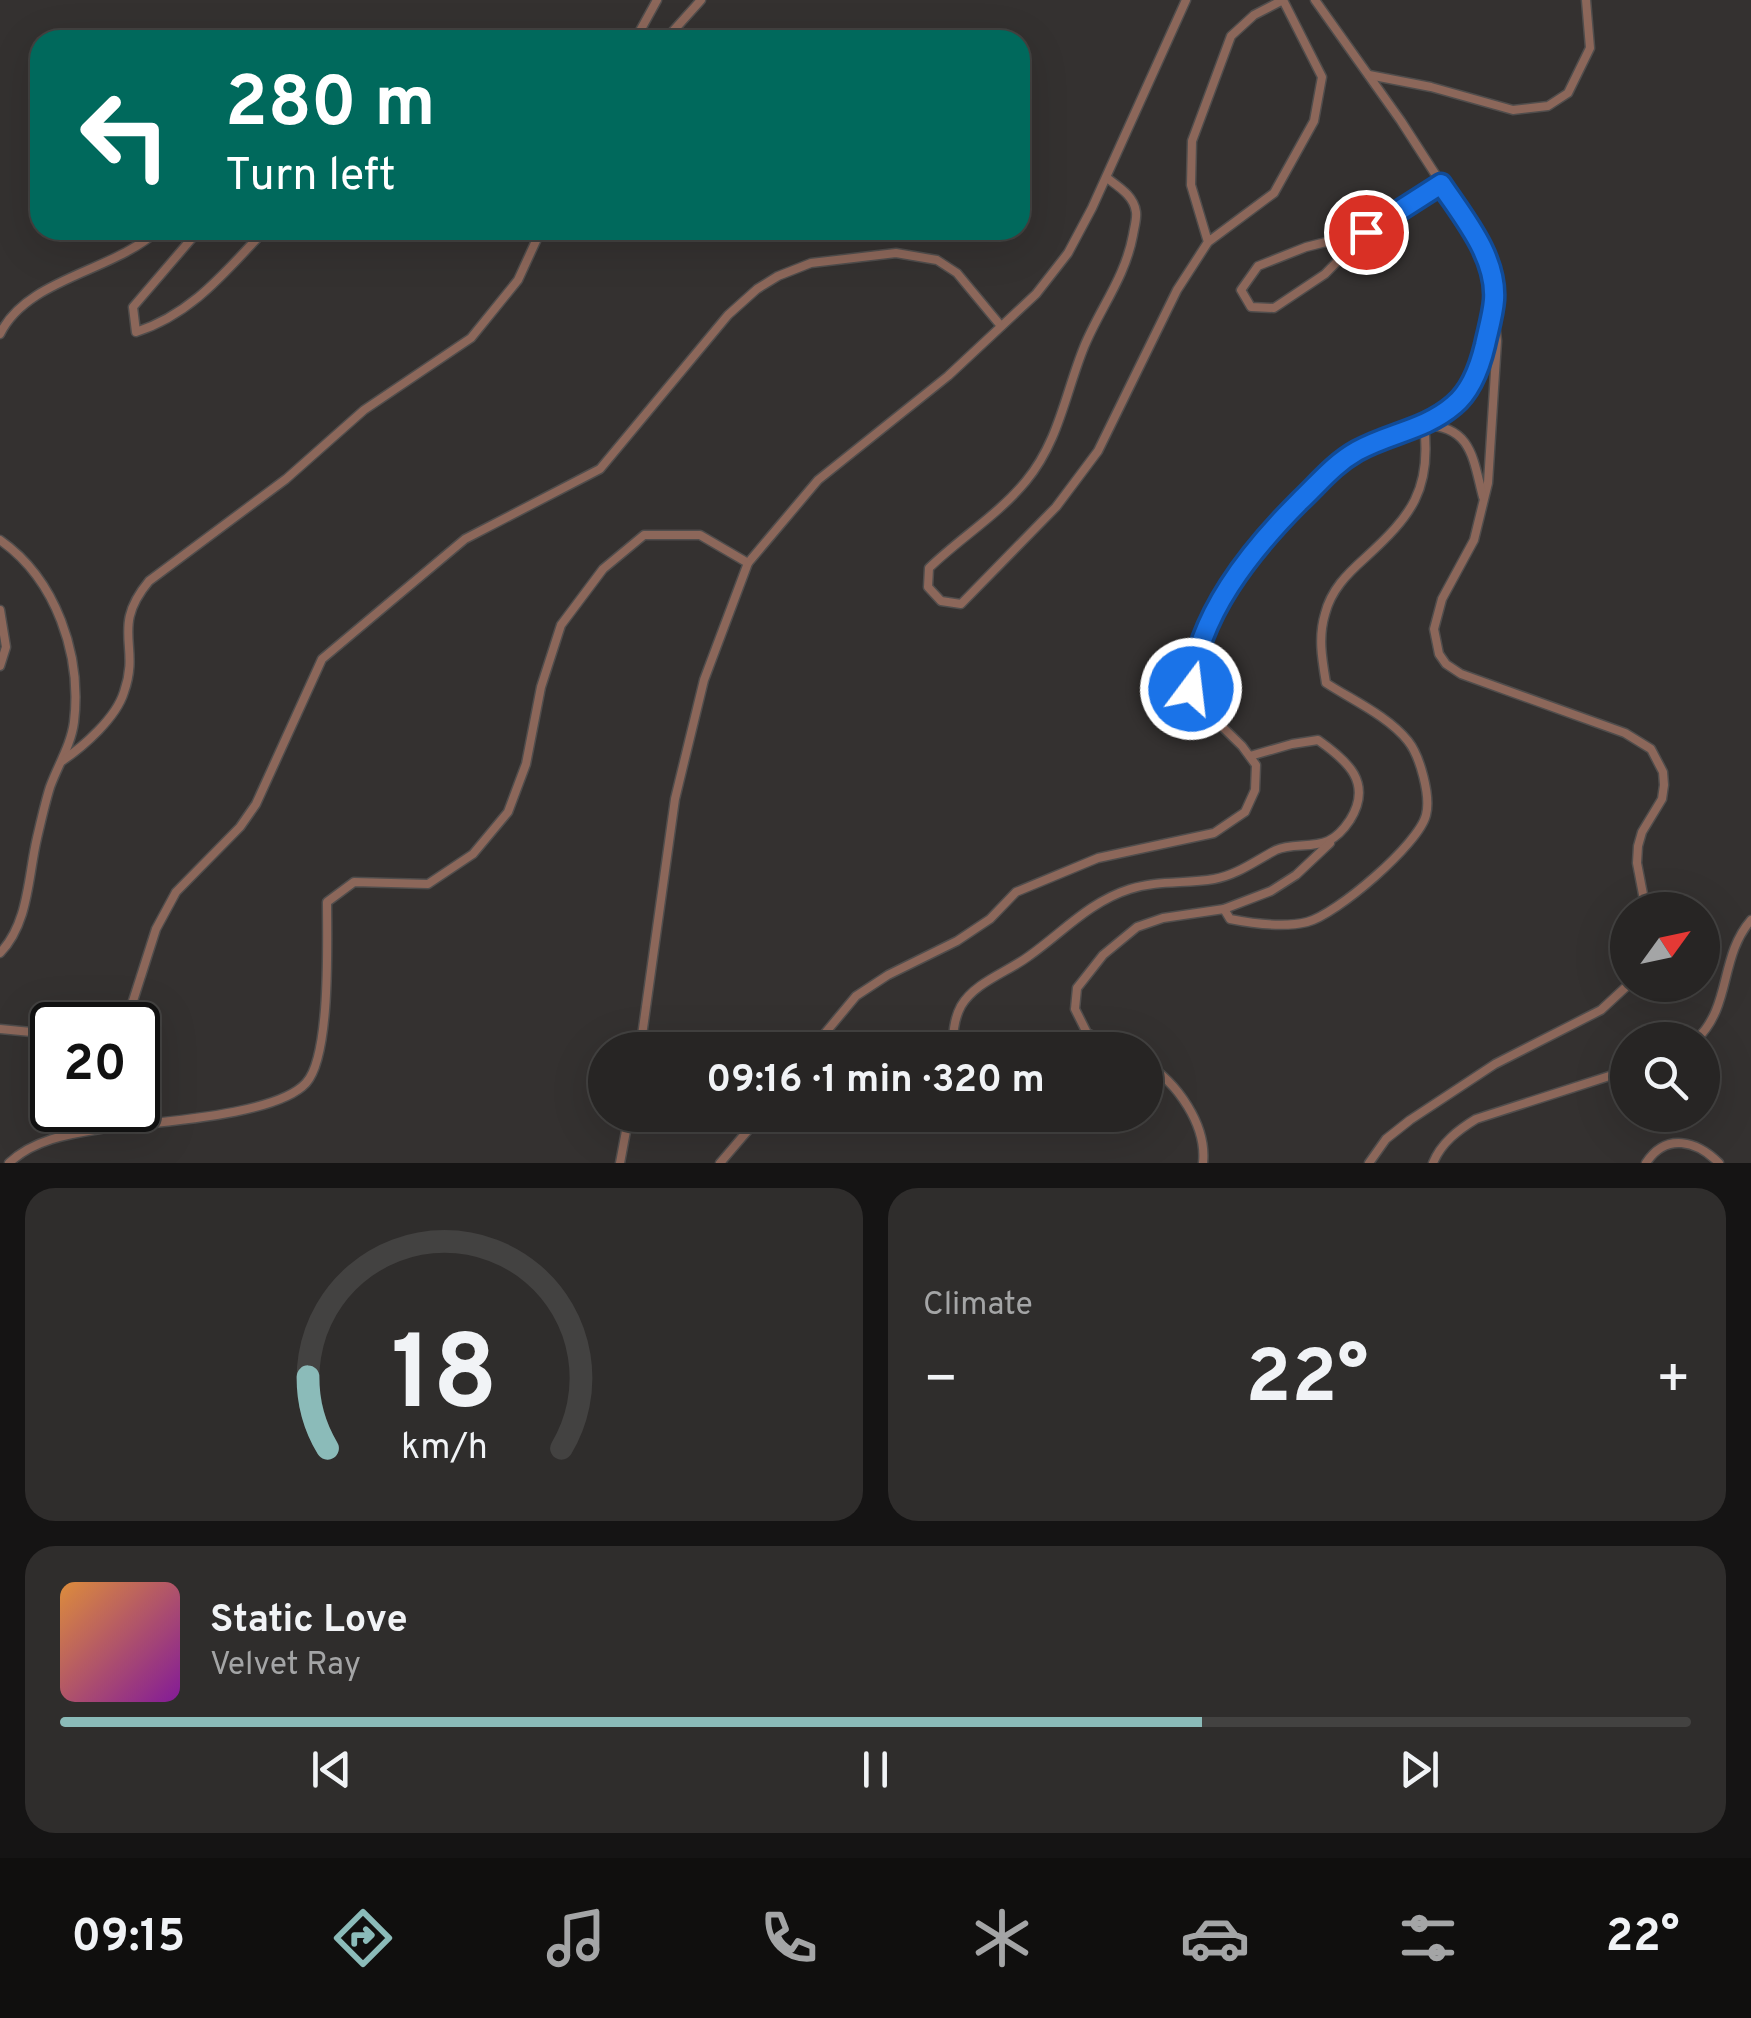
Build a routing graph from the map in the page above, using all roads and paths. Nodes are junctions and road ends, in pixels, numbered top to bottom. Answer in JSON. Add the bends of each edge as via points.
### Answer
{"nodes":[{"id":1,"x":657,"y":0,"type":"edge"},
{"id":2,"x":701,"y":0,"type":"edge"},
{"id":3,"x":1186,"y":0,"type":"edge"},
{"id":4,"x":1314,"y":0,"type":"edge"},
{"id":5,"x":1586,"y":0,"type":"edge"},
{"id":6,"x":640,"y":30,"type":"edge"},
{"id":7,"x":674,"y":30,"type":"edge"},
{"id":8,"x":1369,"y":76,"type":"junction"},
{"id":9,"x":1107,"y":178,"type":"junction"},
{"id":10,"x":1441,"y":184,"type":"junction"},
{"id":11,"x":1366,"y":232,"type":"junction"},
{"id":12,"x":145,"y":240,"type":"edge"},
{"id":13,"x":191,"y":240,"type":"edge"},
{"id":14,"x":255,"y":240,"type":"edge"},
{"id":15,"x":537,"y":240,"type":"edge"},
{"id":16,"x":1208,"y":242,"type":"junction"},
{"id":17,"x":1495,"y":298,"type":"junction"},
{"id":18,"x":1001,"y":326,"type":"junction"},
{"id":19,"x":0,"y":334,"type":"edge"},
{"id":20,"x":1424,"y":425,"type":"junction"},
{"id":21,"x":1484,"y":501,"type":"junction"},
{"id":22,"x":0,"y":540,"type":"edge"},
{"id":23,"x":748,"y":562,"type":"junction"},
{"id":24,"x":0,"y":610,"type":"edge"},
{"id":25,"x":0,"y":666,"type":"edge"},
{"id":26,"x":1250,"y":756,"type":"junction"},
{"id":27,"x":62,"y":761,"type":"junction"},
{"id":28,"x":1333,"y":840,"type":"junction"},
{"id":29,"x":1643,"y":892,"type":"edge"},
{"id":30,"x":1224,"y":909,"type":"junction"},
{"id":31,"x":1751,"y":920,"type":"edge"},
{"id":32,"x":0,"y":952,"type":"edge"},
{"id":33,"x":1610,"y":1001,"type":"edge"},
{"id":34,"x":133,"y":1002,"type":"edge"},
{"id":35,"x":1711,"y":1022,"type":"edge"},
{"id":36,"x":0,"y":1030,"type":"edge"},
{"id":37,"x":30,"y":1032,"type":"edge"},
{"id":38,"x":642,"y":1032,"type":"edge"},
{"id":39,"x":826,"y":1032,"type":"edge"},
{"id":40,"x":953,"y":1032,"type":"edge"},
{"id":41,"x":1087,"y":1032,"type":"edge"},
{"id":42,"x":1163,"y":1074,"type":"edge"},
{"id":43,"x":1610,"y":1076,"type":"edge"},
{"id":44,"x":626,"y":1132,"type":"edge"},
{"id":45,"x":746,"y":1132,"type":"edge"},
{"id":46,"x":8,"y":1163,"type":"edge"},
{"id":47,"x":620,"y":1163,"type":"edge"},
{"id":48,"x":720,"y":1163,"type":"edge"},
{"id":49,"x":1204,"y":1163,"type":"edge"},
{"id":50,"x":1369,"y":1163,"type":"edge"},
{"id":51,"x":1433,"y":1163,"type":"edge"},
{"id":52,"x":1646,"y":1163,"type":"edge"},
{"id":53,"x":1719,"y":1163,"type":"edge"}],
"edges":[{"from":1,"to":6,"type":"lane"},
{"from":2,"to":7,"type":"lane"},
{"from":3,"to":9,"type":"lane"},
{"from":4,"to":8,"type":"lane"},
{"from":5,"to":8,"type":"lane","via":[[1590,48],[1568,92],[1548,106],[1513,110]]},
{"from":8,"to":10,"type":"lane"},
{"from":9,"to":16,"type":"lane","via":[[1128,194],[1137,213],[1120,282],[1082,352],[1048,449],[1026,482],[928,568],[928,587],[941,601],[961,604],[1056,507],[1098,451],[1177,290]]},
{"from":9,"to":18,"type":"lane","via":[[1068,252]]},
{"from":10,"to":11,"type":"lane"},
{"from":10,"to":17,"type":"lane","via":[[1481,245]]},
{"from":11,"to":11,"type":"lane","via":[[1325,274],[1274,308],[1252,307],[1241,290],[1258,266]]},
{"from":12,"to":19,"type":"lane","via":[[26,302]]},
{"from":13,"to":14,"type":"lane","via":[[134,307],[136,332],[165,322],[198,298]]},
{"from":15,"to":27,"type":"lane","via":[[518,280],[471,338],[364,410],[286,480],[150,581],[128,617],[124,695],[88,743]]},
{"from":16,"to":16,"type":"lane","via":[[1190,185],[1192,141],[1230,36],[1282,0],[1322,77],[1314,121],[1274,193]]},
{"from":17,"to":20,"type":"lane","via":[[1468,389]]},
{"from":17,"to":21,"type":"lane"},
{"from":18,"to":23,"type":"lane","via":[[818,480]]},
{"from":18,"to":34,"type":"lane","via":[[957,272],[937,260],[896,253],[811,264],[757,290],[728,315],[600,469],[465,538],[322,659],[256,804],[176,892],[156,929]]},
{"from":20,"to":21,"type":"lane","via":[[1459,434]]},
{"from":20,"to":26,"type":"lane","via":[[1358,450],[1331,468],[1263,538],[1218,604],[1191,689]]},
{"from":20,"to":30,"type":"lane","via":[[1428,457],[1420,492],[1402,520],[1344,576],[1325,614],[1320,645],[1326,682],[1409,743],[1427,813],[1414,840],[1312,921],[1245,922],[1230,919]]},
{"from":21,"to":29,"type":"lane","via":[[1474,540],[1436,615],[1438,654],[1461,674],[1625,733],[1651,749],[1664,785],[1638,846]]},
{"from":22,"to":27,"type":"lane","via":[[28,562],[60,614],[74,700]]},
{"from":23,"to":38,"type":"lane","via":[[704,680],[674,799]]},
{"from":23,"to":46,"type":"lane","via":[[700,535],[644,535],[602,569],[561,625],[508,812],[472,854],[428,884],[354,882],[327,902],[328,980],[308,1081],[255,1110],[66,1135]]},
{"from":24,"to":25,"type":"lane","via":[[6,647]]},
{"from":26,"to":28,"type":"lane","via":[[1318,740],[1347,762],[1359,789],[1357,808]]},
{"from":26,"to":39,"type":"lane","via":[[1258,777],[1238,819],[1203,837],[1098,858],[1016,892],[958,941],[856,996]]},
{"from":27,"to":32,"type":"lane","via":[[36,840],[22,914]]},
{"from":28,"to":30,"type":"lane","via":[[1284,883]]},
{"from":28,"to":40,"type":"lane","via":[[1279,848],[1215,879],[1162,882],[1108,897],[962,1004]]},
{"from":30,"to":41,"type":"lane","via":[[1137,927],[1103,955],[1077,988],[1076,1009]]},
{"from":31,"to":35,"type":"lane","via":[[1732,952]]},
{"from":33,"to":50,"type":"lane","via":[[1410,1120]]},
{"from":36,"to":37,"type":"lane"},
{"from":42,"to":49,"type":"lane","via":[[1182,1097],[1205,1148]]},
{"from":43,"to":51,"type":"lane","via":[[1476,1119],[1458,1130]]},
{"from":44,"to":47,"type":"lane"},
{"from":45,"to":48,"type":"lane"},
{"from":52,"to":53,"type":"lane","via":[[1678,1142],[1702,1146]]}]}
